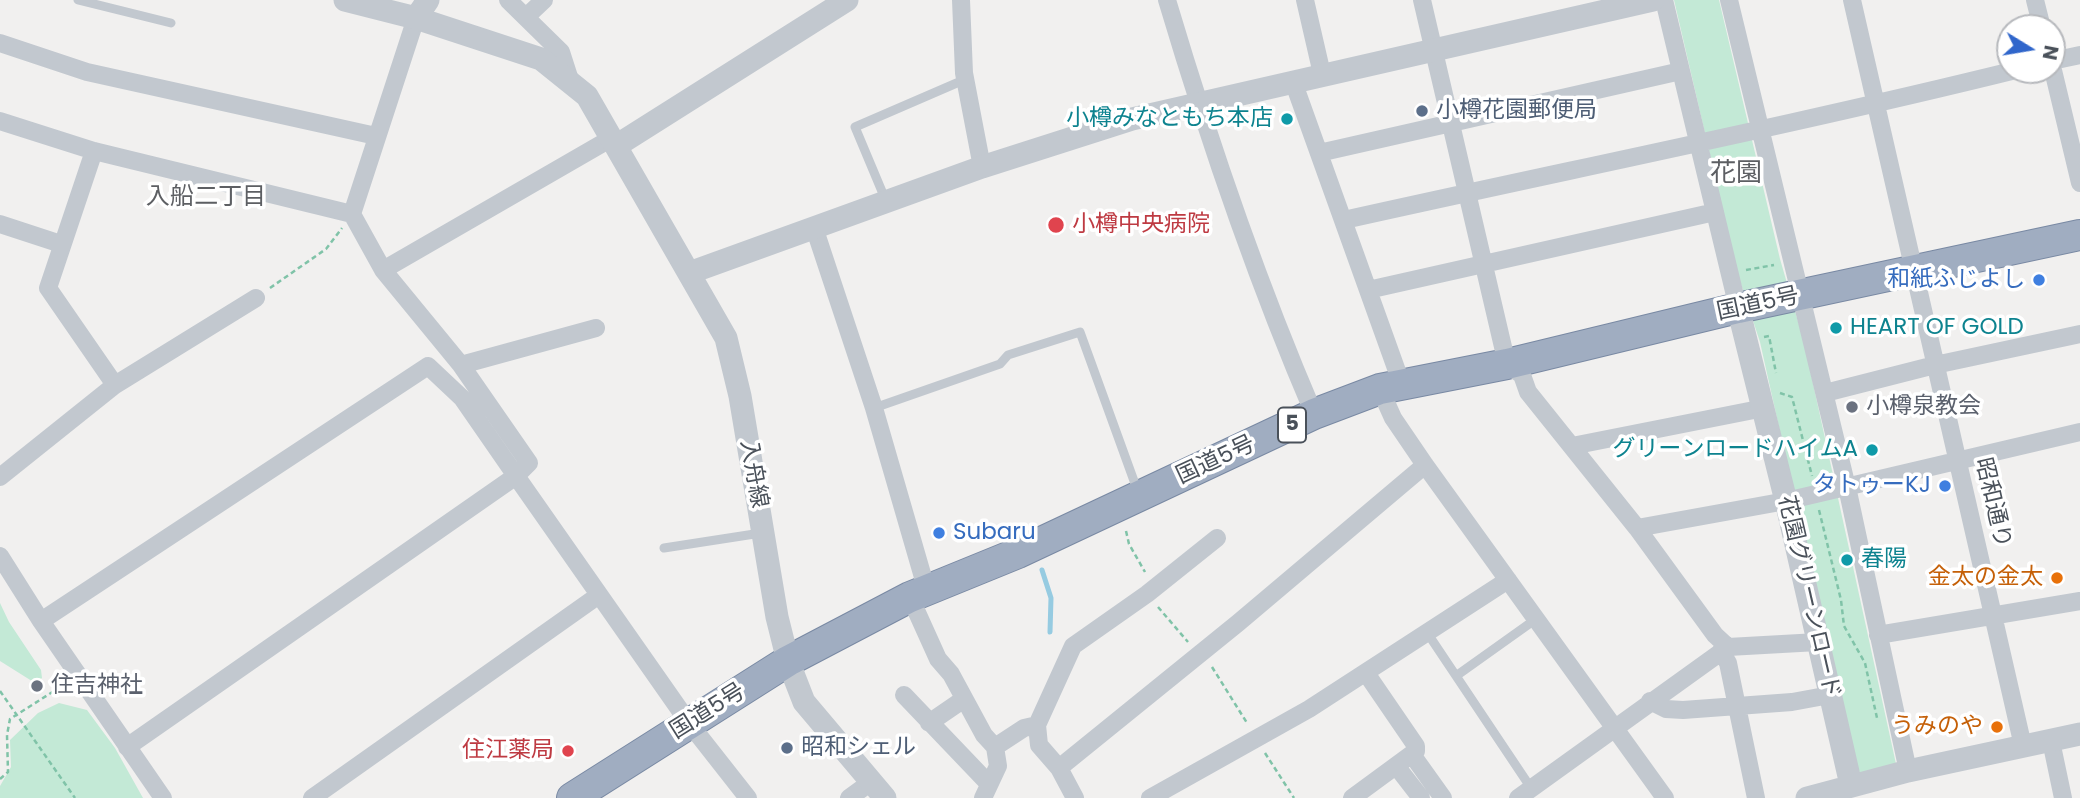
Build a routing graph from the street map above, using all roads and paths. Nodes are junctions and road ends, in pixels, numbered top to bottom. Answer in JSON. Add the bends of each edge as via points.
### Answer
{"nodes":[{"id":1,"x":78,"y":0,"type":"edge"},
{"id":2,"x":345,"y":0,"type":"edge"},
{"id":3,"x":508,"y":0,"type":"edge"},
{"id":4,"x":544,"y":0,"type":"edge"},
{"id":5,"x":847,"y":0,"type":"edge"},
{"id":6,"x":961,"y":0,"type":"edge"},
{"id":7,"x":1167,"y":0,"type":"edge"},
{"id":8,"x":1305,"y":0,"type":"edge"},
{"id":9,"x":1422,"y":0,"type":"edge"},
{"id":10,"x":1653,"y":0,"type":"edge"},
{"id":11,"x":1664,"y":0,"type":"edge"},
{"id":12,"x":1729,"y":0,"type":"edge"},
{"id":13,"x":1852,"y":0,"type":"edge"},
{"id":14,"x":422,"y":9,"type":"edge"},
{"id":15,"x":526,"y":17,"type":"junction"},
{"id":16,"x":171,"y":23,"type":"dead end"},
{"id":17,"x":0,"y":43,"type":"edge"},
{"id":18,"x":1433,"y":49,"type":"junction"},
{"id":19,"x":1681,"y":71,"type":"junction"},
{"id":20,"x":1322,"y":74,"type":"junction"},
{"id":21,"x":1996,"y":75,"type":"edge"},
{"id":22,"x":965,"y":79,"type":"junction"},
{"id":23,"x":570,"y":80,"type":"junction"},
{"id":24,"x":1293,"y":81,"type":"junction"},
{"id":25,"x":2056,"y":84,"type":"edge"},
{"id":26,"x":1197,"y":102,"type":"junction"},
{"id":27,"x":1877,"y":104,"type":"junction"},
{"id":28,"x":0,"y":121,"type":"edge"},
{"id":29,"x":1451,"y":124,"type":"junction"},
{"id":30,"x":1758,"y":129,"type":"junction"},
{"id":31,"x":376,"y":136,"type":"junction"},
{"id":32,"x":1698,"y":141,"type":"junction"},
{"id":33,"x":613,"y":142,"type":"junction"},
{"id":34,"x":94,"y":151,"type":"junction"},
{"id":35,"x":1319,"y":153,"type":"junction"},
{"id":36,"x":982,"y":167,"type":"junction"},
{"id":37,"x":2080,"y":183,"type":"edge"},
{"id":38,"x":1467,"y":192,"type":"junction"},
{"id":39,"x":887,"y":203,"type":"junction"},
{"id":40,"x":1715,"y":212,"type":"junction"},
{"id":41,"x":352,"y":214,"type":"junction"},
{"id":42,"x":1343,"y":220,"type":"junction"},
{"id":43,"x":0,"y":224,"type":"edge"},
{"id":44,"x":815,"y":230,"type":"junction"},
{"id":45,"x":2080,"y":235,"type":"edge"},
{"id":46,"x":61,"y":244,"type":"junction"},
{"id":47,"x":1773,"y":254,"type":"dead end"},
{"id":48,"x":1483,"y":264,"type":"junction"},
{"id":49,"x":383,"y":270,"type":"junction"},
{"id":50,"x":1914,"y":271,"type":"junction"},
{"id":51,"x":689,"y":273,"type":"junction"},
{"id":52,"x":1730,"y":273,"type":"junction"},
{"id":53,"x":1368,"y":290,"type":"junction"},
{"id":54,"x":1801,"y":295,"type":"junction"},
{"id":55,"x":256,"y":298,"type":"joint"},
{"id":56,"x":1738,"y":308,"type":"junction"},
{"id":57,"x":596,"y":328,"type":"dead end"},
{"id":58,"x":2080,"y":334,"type":"edge"},
{"id":59,"x":1747,"y":338,"type":"junction"},
{"id":60,"x":1507,"y":364,"type":"junction"},
{"id":61,"x":461,"y":365,"type":"junction"},
{"id":62,"x":1935,"y":365,"type":"junction"},
{"id":63,"x":1777,"y":381,"type":"dead end"},
{"id":64,"x":115,"y":385,"type":"junction"},
{"id":65,"x":1391,"y":387,"type":"junction"},
{"id":66,"x":1825,"y":393,"type":"junction"},
{"id":67,"x":1771,"y":400,"type":"junction"},
{"id":68,"x":874,"y":408,"type":"junction"},
{"id":69,"x":1314,"y":414,"type":"junction"},
{"id":70,"x":2080,"y":432,"type":"edge"},
{"id":71,"x":1572,"y":446,"type":"junction"},
{"id":72,"x":1957,"y":459,"type":"junction"},
{"id":73,"x":1425,"y":465,"type":"junction"},
{"id":74,"x":516,"y":476,"type":"junction"},
{"id":75,"x":0,"y":477,"type":"edge"},
{"id":76,"x":1847,"y":486,"type":"junction"},
{"id":77,"x":1816,"y":494,"type":"junction"},
{"id":78,"x":1140,"y":497,"type":"junction"},
{"id":79,"x":1786,"y":501,"type":"junction"},
{"id":80,"x":1637,"y":528,"type":"junction"},
{"id":81,"x":1126,"y":531,"type":"dead end"},
{"id":82,"x":763,"y":533,"type":"junction"},
{"id":83,"x":1217,"y":538,"type":"dead end"},
{"id":84,"x":664,"y":548,"type":"dead end"},
{"id":85,"x":0,"y":556,"type":"edge"},
{"id":86,"x":1508,"y":580,"type":"junction"},
{"id":87,"x":1150,"y":590,"type":"junction"},
{"id":88,"x":919,"y":594,"type":"junction"},
{"id":89,"x":599,"y":595,"type":"junction"},
{"id":90,"x":2080,"y":601,"type":"edge"},
{"id":91,"x":1993,"y":615,"type":"junction"},
{"id":92,"x":1536,"y":619,"type":"junction"},
{"id":93,"x":41,"y":621,"type":"junction"},
{"id":94,"x":1428,"y":634,"type":"junction"},
{"id":95,"x":1878,"y":635,"type":"junction"},
{"id":96,"x":1818,"y":642,"type":"junction"},
{"id":97,"x":1724,"y":649,"type":"junction"},
{"id":98,"x":1199,"y":655,"type":"junction"},
{"id":99,"x":788,"y":661,"type":"junction"},
{"id":100,"x":1366,"y":673,"type":"junction"},
{"id":101,"x":80,"y":675,"type":"junction"},
{"id":102,"x":1456,"y":676,"type":"junction"},
{"id":103,"x":0,"y":691,"type":"edge"},
{"id":104,"x":904,"y":695,"type":"dead end"},
{"id":105,"x":1830,"y":695,"type":"junction"},
{"id":106,"x":964,"y":699,"type":"junction"},
{"id":107,"x":1650,"y":701,"type":"junction"},
{"id":108,"x":1737,"y":707,"type":"junction"},
{"id":109,"x":16,"y":713,"type":"junction"},
{"id":110,"x":689,"y":723,"type":"junction"},
{"id":111,"x":929,"y":723,"type":"junction"},
{"id":112,"x":1037,"y":725,"type":"junction"},
{"id":113,"x":1879,"y":726,"type":"dead end"},
{"id":114,"x":1613,"y":728,"type":"junction"},
{"id":115,"x":2080,"y":734,"type":"edge"},
{"id":116,"x":2051,"y":741,"type":"junction"},
{"id":117,"x":2023,"y":746,"type":"junction"},
{"id":118,"x":127,"y":747,"type":"junction"},
{"id":119,"x":995,"y":747,"type":"junction"},
{"id":120,"x":1413,"y":757,"type":"junction"},
{"id":121,"x":1397,"y":767,"type":"junction"},
{"id":122,"x":1059,"y":768,"type":"junction"},
{"id":123,"x":1908,"y":771,"type":"junction"},
{"id":124,"x":0,"y":779,"type":"edge"},
{"id":125,"x":1851,"y":785,"type":"junction"},
{"id":126,"x":878,"y":790,"type":"edge"},
{"id":127,"x":986,"y":791,"type":"edge"},
{"id":128,"x":1524,"y":793,"type":"edge"},
{"id":129,"x":75,"y":798,"type":"edge"},
{"id":130,"x":163,"y":798,"type":"edge"},
{"id":131,"x":312,"y":798,"type":"edge"},
{"id":132,"x":572,"y":798,"type":"edge"},
{"id":133,"x":748,"y":798,"type":"edge"},
{"id":134,"x":849,"y":798,"type":"edge"},
{"id":135,"x":1075,"y":798,"type":"edge"},
{"id":136,"x":1150,"y":798,"type":"edge"},
{"id":137,"x":1352,"y":798,"type":"edge"},
{"id":138,"x":1421,"y":798,"type":"edge"},
{"id":139,"x":1443,"y":798,"type":"edge"},
{"id":140,"x":1665,"y":798,"type":"edge"},
{"id":141,"x":1756,"y":798,"type":"edge"},
{"id":142,"x":1807,"y":798,"type":"edge"},
{"id":143,"x":2063,"y":798,"type":"edge"}],
"edges":[{"from":1,"to":16,"type":"lane"},
{"from":2,"to":14,"type":"street","name":"入舟線"},
{"from":3,"to":15,"type":"street"},
{"from":4,"to":15,"type":"street"},
{"from":5,"to":33,"type":"street"},
{"from":6,"to":22,"type":"street"},
{"from":7,"to":26,"type":"street"},
{"from":8,"to":20,"type":"street"},
{"from":9,"to":18,"type":"street"},
{"from":10,"to":18,"type":"street"},
{"from":11,"to":19,"type":"street","name":"花園グリーンロード"},
{"from":12,"to":30,"type":"street"},
{"from":13,"to":27,"type":"street","name":"昭和通り"},
{"from":14,"to":23,"type":"street","name":"入舟線","via":[[541,59]]},
{"from":14,"to":31,"type":"street"},
{"from":15,"to":23,"type":"street","via":[[561,52]]},
{"from":17,"to":31,"type":"street","via":[[87,72]]},
{"from":18,"to":20,"type":"street"},
{"from":18,"to":29,"type":"street"},
{"from":19,"to":29,"type":"street"},
{"from":19,"to":32,"type":"street","name":"花園グリーンロード"},
{"from":20,"to":24,"type":"street"},
{"from":21,"to":27,"type":"street"},
{"from":22,"to":36,"type":"street"},
{"from":22,"to":39,"type":"lane","via":[[855,127]]},
{"from":23,"to":33,"type":"street","name":"入舟線","via":[[587,96]]},
{"from":24,"to":26,"type":"street"},
{"from":24,"to":35,"type":"street"},
{"from":25,"to":37,"type":"street"},
{"from":26,"to":36,"type":"street"},
{"from":26,"to":69,"type":"street","via":[[1273,317]]},
{"from":27,"to":30,"type":"street"},
{"from":27,"to":50,"type":"street","name":"昭和通り"},
{"from":28,"to":34,"type":"street"},
{"from":29,"to":35,"type":"street"},
{"from":29,"to":38,"type":"street"},
{"from":30,"to":32,"type":"street"},
{"from":30,"to":54,"type":"street"},
{"from":31,"to":41,"type":"street"},
{"from":32,"to":38,"type":"street"},
{"from":32,"to":40,"type":"street","name":"花園グリーンロード"},
{"from":33,"to":49,"type":"street"},
{"from":33,"to":51,"type":"street","name":"入舟線"},
{"from":34,"to":41,"type":"street"},
{"from":34,"to":46,"type":"street"},
{"from":35,"to":42,"type":"street"},
{"from":36,"to":39,"type":"street"},
{"from":38,"to":42,"type":"street"},
{"from":38,"to":48,"type":"street"},
{"from":39,"to":44,"type":"street"},
{"from":40,"to":48,"type":"street"},
{"from":40,"to":52,"type":"street","name":"花園グリーンロード"},
{"from":41,"to":49,"type":"street"},
{"from":41,"to":55,"type":"path","via":[[326,249]]},
{"from":42,"to":53,"type":"street"},
{"from":43,"to":46,"type":"street"},
{"from":44,"to":51,"type":"street"},
{"from":44,"to":68,"type":"street"},
{"from":45,"to":50,"type":"highway","name":"国道5号","number":"5"},
{"from":46,"to":64,"type":"street","via":[[48,288]]},
{"from":47,"to":52,"type":"path","via":[[1775,265]]},
{"from":48,"to":53,"type":"street"},
{"from":48,"to":60,"type":"street"},
{"from":49,"to":61,"type":"street"},
{"from":50,"to":54,"type":"highway","name":"国道5号","number":"5"},
{"from":50,"to":62,"type":"street","name":"昭和通り"},
{"from":51,"to":82,"type":"street","name":"入舟線","via":[[726,338]]},
{"from":52,"to":56,"type":"street","name":"花園グリーンロード"},
{"from":53,"to":65,"type":"street"},
{"from":54,"to":56,"type":"highway","name":"国道5号","number":"5"},
{"from":54,"to":66,"type":"street"},
{"from":55,"to":64,"type":"street"},
{"from":56,"to":59,"type":"street","name":"花園グリーンロード"},
{"from":56,"to":60,"type":"highway","name":"国道5号","number":"5"},
{"from":57,"to":61,"type":"street"},
{"from":58,"to":62,"type":"street"},
{"from":59,"to":63,"type":"path","via":[[1769,336]]},
{"from":59,"to":67,"type":"street","name":"花園グリーンロード"},
{"from":60,"to":65,"type":"highway","name":"国道5号","number":"5"},
{"from":60,"to":71,"type":"street","via":[[1522,375],[1528,392]]},
{"from":61,"to":74,"type":"street","via":[[529,463]]},
{"from":62,"to":66,"type":"street"},
{"from":62,"to":72,"type":"street","name":"昭和通り"},
{"from":64,"to":75,"type":"street"},
{"from":65,"to":69,"type":"highway","name":"国道5号","number":"5"},
{"from":65,"to":73,"type":"street","via":[[1393,418]]},
{"from":66,"to":76,"type":"street"},
{"from":67,"to":71,"type":"street"},
{"from":67,"to":77,"type":"path","via":[[1792,397]]},
{"from":67,"to":79,"type":"street","name":"花園グリーンロード"},
{"from":68,"to":78,"type":"lane","via":[[1080,331]]},
{"from":68,"to":88,"type":"street"},
{"from":69,"to":78,"type":"highway","name":"国道5号","number":"5"},
{"from":70,"to":72,"type":"street"},
{"from":71,"to":80,"type":"street"},
{"from":72,"to":76,"type":"street"},
{"from":72,"to":91,"type":"street","name":"昭和通り"},
{"from":73,"to":86,"type":"street"},
{"from":73,"to":98,"type":"street"},
{"from":74,"to":89,"type":"street"},
{"from":74,"to":93,"type":"street","via":[[462,398],[428,366]]},
{"from":74,"to":118,"type":"street"},
{"from":76,"to":77,"type":"street"},
{"from":76,"to":95,"type":"street"},
{"from":77,"to":79,"type":"street"},
{"from":77,"to":113,"type":"path","via":[[1844,626],[1864,663]]},
{"from":78,"to":88,"type":"highway","name":"国道5号","number":"5"},
{"from":79,"to":80,"type":"street"},
{"from":79,"to":96,"type":"street","name":"花園グリーンロード"},
{"from":80,"to":97,"type":"street"},
{"from":81,"to":87,"type":"path"},
{"from":82,"to":84,"type":"lane"},
{"from":82,"to":99,"type":"street","name":"入舟線"},
{"from":83,"to":87,"type":"street"},
{"from":85,"to":93,"type":"street"},
{"from":86,"to":92,"type":"street"},
{"from":86,"to":94,"type":"street"},
{"from":87,"to":98,"type":"path"},
{"from":87,"to":112,"type":"street","via":[[1073,646]]},
{"from":88,"to":99,"type":"highway","name":"国道5号","number":"5"},
{"from":88,"to":106,"type":"street","via":[[938,659]]},
{"from":89,"to":110,"type":"street"},
{"from":89,"to":131,"type":"street"},
{"from":90,"to":91,"type":"street"},
{"from":91,"to":95,"type":"street"},
{"from":91,"to":117,"type":"street","name":"昭和通り"},
{"from":92,"to":102,"type":"lane"},
{"from":92,"to":114,"type":"street"},
{"from":93,"to":101,"type":"street"},
{"from":94,"to":100,"type":"street"},
{"from":94,"to":102,"type":"lane"},
{"from":95,"to":123,"type":"street"},
{"from":96,"to":97,"type":"street"},
{"from":96,"to":105,"type":"street","name":"花園グリーンロード"},
{"from":97,"to":107,"type":"street"},
{"from":97,"to":108,"type":"street"},
{"from":98,"to":122,"type":"street"},
{"from":99,"to":110,"type":"highway","name":"国道5号","number":"5"},
{"from":99,"to":126,"type":"street","name":"入舟線","via":[[804,702]]},
{"from":100,"to":120,"type":"street","via":[[1416,746]]},
{"from":100,"to":136,"type":"street"},
{"from":101,"to":109,"type":"path"},
{"from":101,"to":118,"type":"street"},
{"from":102,"to":128,"type":"lane"},
{"from":103,"to":109,"type":"path"},
{"from":104,"to":111,"type":"street"},
{"from":105,"to":108,"type":"street"},
{"from":105,"to":125,"type":"street","name":"花園グリーンロード"},
{"from":106,"to":111,"type":"street"},
{"from":106,"to":119,"type":"street"},
{"from":107,"to":108,"type":"street","via":[[1667,709]]},
{"from":107,"to":114,"type":"street"},
{"from":108,"to":141,"type":"street"},
{"from":109,"to":124,"type":"path","via":[[7,735],[8,772]]},
{"from":109,"to":129,"type":"path"},
{"from":110,"to":132,"type":"highway","name":"国道5号","number":"5"},
{"from":110,"to":133,"type":"street"},
{"from":111,"to":127,"type":"street"},
{"from":112,"to":119,"type":"street"},
{"from":112,"to":122,"type":"street","via":[[1039,745]]},
{"from":114,"to":128,"type":"street"},
{"from":114,"to":140,"type":"street"},
{"from":115,"to":116,"type":"street"},
{"from":116,"to":117,"type":"street"},
{"from":116,"to":143,"type":"street"},
{"from":117,"to":123,"type":"street"},
{"from":118,"to":130,"type":"street"},
{"from":119,"to":127,"type":"street","via":[[998,766]]},
{"from":120,"to":121,"type":"street"},
{"from":120,"to":139,"type":"street"},
{"from":121,"to":137,"type":"street"},
{"from":121,"to":138,"type":"street"},
{"from":122,"to":135,"type":"street"},
{"from":123,"to":125,"type":"street"},
{"from":125,"to":142,"type":"street"},
{"from":126,"to":134,"type":"street"}]}
